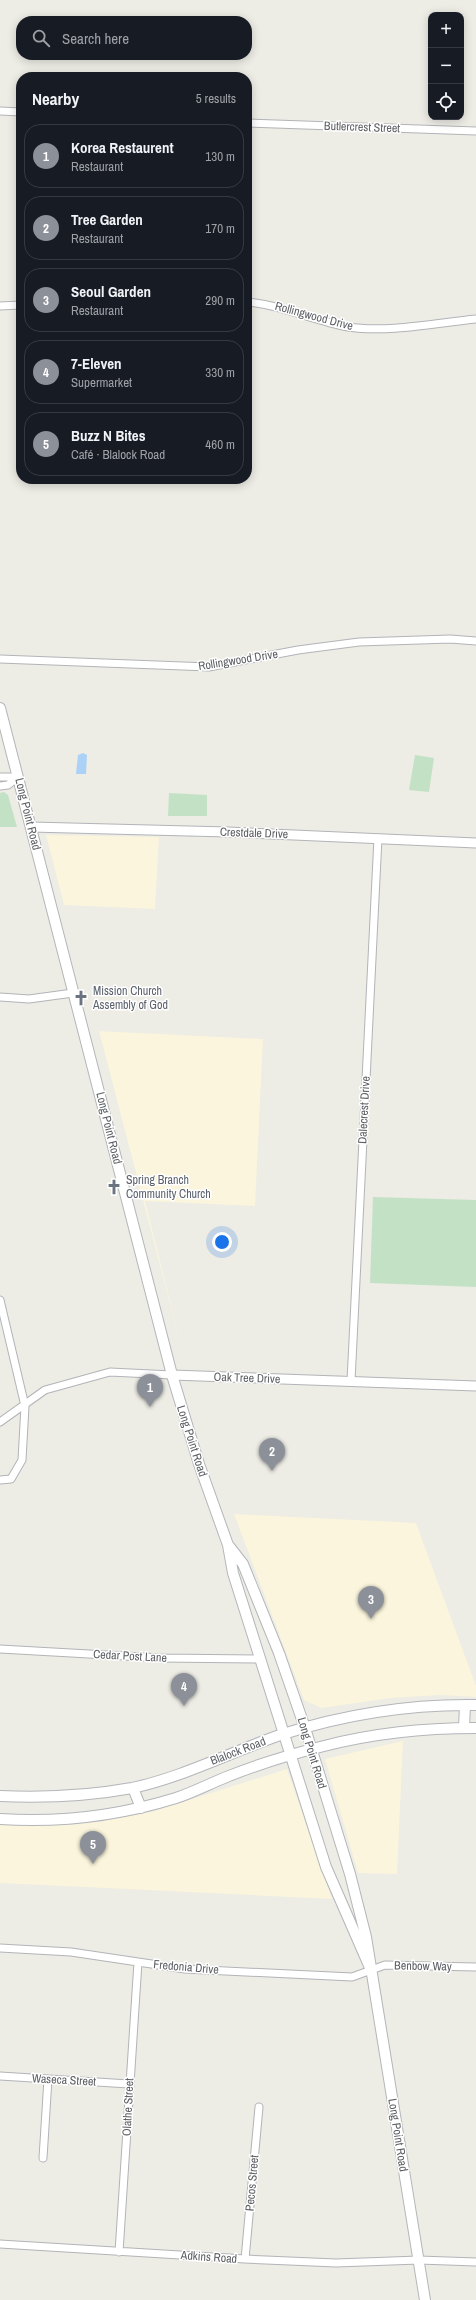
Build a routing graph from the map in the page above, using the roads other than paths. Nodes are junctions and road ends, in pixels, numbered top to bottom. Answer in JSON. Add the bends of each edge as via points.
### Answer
{"nodes":[{"id":1,"x":0,"y":111,"type":"edge"},
{"id":2,"x":16,"y":112,"type":"edge"},
{"id":3,"x":252,"y":123,"type":"edge"},
{"id":4,"x":476,"y":130,"type":"edge"},
{"id":5,"x":252,"y":303,"type":"edge"},
{"id":6,"x":16,"y":305,"type":"edge"},
{"id":7,"x":0,"y":306,"type":"edge"},
{"id":8,"x":476,"y":319,"type":"edge"},
{"id":9,"x":476,"y":641,"type":"edge"},
{"id":10,"x":0,"y":659,"type":"edge"},
{"id":11,"x":0,"y":708,"type":"edge"},
{"id":12,"x":0,"y":777,"type":"edge"},
{"id":13,"x":18,"y":777,"type":"junction"},
{"id":14,"x":0,"y":786,"type":"edge"},
{"id":15,"x":31,"y":826,"type":"junction"},
{"id":16,"x":378,"y":838,"type":"junction"},
{"id":17,"x":476,"y":843,"type":"edge"},
{"id":18,"x":73,"y":993,"type":"junction"},
{"id":19,"x":0,"y":997,"type":"edge"},
{"id":20,"x":0,"y":1300,"type":"edge"},
{"id":21,"x":172,"y":1375,"type":"junction"},
{"id":22,"x":351,"y":1381,"type":"junction"},
{"id":23,"x":476,"y":1386,"type":"edge"},
{"id":24,"x":25,"y":1406,"type":"junction"},
{"id":25,"x":0,"y":1422,"type":"edge"},
{"id":26,"x":0,"y":1480,"type":"edge"},
{"id":27,"x":228,"y":1545,"type":"junction"},
{"id":28,"x":0,"y":1649,"type":"edge"},
{"id":29,"x":259,"y":1659,"type":"junction"},
{"id":30,"x":465,"y":1705,"type":"junction"},
{"id":31,"x":476,"y":1705,"type":"edge"},
{"id":32,"x":305,"y":1728,"type":"junction"},
{"id":33,"x":464,"y":1728,"type":"junction"},
{"id":34,"x":476,"y":1728,"type":"edge"},
{"id":35,"x":284,"y":1734,"type":"junction"},
{"id":36,"x":311,"y":1749,"type":"junction"},
{"id":37,"x":290,"y":1756,"type":"junction"},
{"id":38,"x":133,"y":1788,"type":"junction"},
{"id":39,"x":0,"y":1796,"type":"edge"},
{"id":40,"x":141,"y":1808,"type":"junction"},
{"id":41,"x":0,"y":1818,"type":"edge"},
{"id":42,"x":0,"y":1948,"type":"edge"},
{"id":43,"x":138,"y":1962,"type":"junction"},
{"id":44,"x":476,"y":1967,"type":"edge"},
{"id":45,"x":371,"y":1970,"type":"junction"},
{"id":46,"x":0,"y":2076,"type":"edge"},
{"id":47,"x":48,"y":2079,"type":"junction"},
{"id":48,"x":129,"y":2084,"type":"junction"},
{"id":49,"x":259,"y":2106,"type":"dead end"},
{"id":50,"x":43,"y":2158,"type":"dead end"},
{"id":51,"x":0,"y":2244,"type":"edge"},
{"id":52,"x":119,"y":2252,"type":"junction"},
{"id":53,"x":245,"y":2260,"type":"junction"},
{"id":54,"x":419,"y":2260,"type":"junction"},
{"id":55,"x":476,"y":2262,"type":"edge"},
{"id":56,"x":425,"y":2300,"type":"edge"}],
"edges":[{"from":1,"to":2,"type":"street"},
{"from":3,"to":4,"type":"street","name":"Butlercrest Street"},
{"from":5,"to":8,"type":"street","name":"Rollingwood Drive","via":[[271,305],[325,322],[370,329]]},
{"from":6,"to":7,"type":"street"},
{"from":9,"to":10,"type":"street","name":"Rollingwood Drive","via":[[450,639],[359,642],[298,650],[209,667]]},
{"from":11,"to":13,"type":"main road","name":"Long Point Road"},
{"from":12,"to":13,"type":"street"},
{"from":13,"to":14,"type":"street","via":[[8,785]]},
{"from":13,"to":15,"type":"main road","name":"Long Point Road"},
{"from":15,"to":16,"type":"street","name":"Crestdale Drive"},
{"from":15,"to":18,"type":"main road","name":"Long Point Road"},
{"from":16,"to":17,"type":"street","name":"Crestdale Drive"},
{"from":16,"to":22,"type":"street","name":"Dalecrest Drive"},
{"from":18,"to":19,"type":"street","via":[[30,999]]},
{"from":18,"to":21,"type":"main road","name":"Long Point Road"},
{"from":20,"to":24,"type":"street"},
{"from":21,"to":22,"type":"street","name":"Oak Tree Drive"},
{"from":21,"to":24,"type":"street","name":"Oak Tree Drive","via":[[110,1372],[45,1390]]},
{"from":21,"to":27,"type":"main road","name":"Long Point Road","via":[[199,1464]]},
{"from":22,"to":23,"type":"street","name":"Oak Tree Drive"},
{"from":24,"to":25,"type":"street","name":"Oak Tree Drive"},
{"from":24,"to":26,"type":"street","via":[[22,1460],[11,1480]]},
{"from":27,"to":29,"type":"main road","name":"Long Point Road","via":[[232,1570]]},
{"from":27,"to":32,"type":"main road","name":"Long Point Road","via":[[243,1564],[279,1653]]},
{"from":28,"to":29,"type":"street","name":"Cedar Post Lane","via":[[160,1658]]},
{"from":29,"to":35,"type":"main road","name":"Long Point Road"},
{"from":30,"to":31,"type":"main road","name":"Blalock Road"},
{"from":30,"to":32,"type":"main road","name":"Blalock Road","via":[[362,1713]]},
{"from":30,"to":33,"type":"main road"},
{"from":32,"to":35,"type":"main road","name":"Blalock Road"},
{"from":32,"to":36,"type":"main road","name":"Long Point Road"},
{"from":33,"to":34,"type":"main road","name":"Blalock Road"},
{"from":33,"to":36,"type":"main road","name":"Blalock Road","via":[[401,1730]]},
{"from":35,"to":37,"type":"main road","name":"Long Point Road"},
{"from":35,"to":38,"type":"main road","name":"Blalock Road","via":[[168,1778]]},
{"from":36,"to":37,"type":"main road","name":"Blalock Road"},
{"from":36,"to":45,"type":"main road","name":"Long Point Road","via":[[350,1874],[366,1937]]},
{"from":37,"to":40,"type":"main road","name":"Blalock Road"},
{"from":37,"to":45,"type":"main road","name":"Long Point Road","via":[[326,1867]]},
{"from":38,"to":39,"type":"main road","name":"Blalock Road","via":[[72,1797]]},
{"from":38,"to":40,"type":"main road"},
{"from":40,"to":41,"type":"main road","name":"Blalock Road","via":[[71,1819],[33,1821]]},
{"from":42,"to":43,"type":"street","name":"Fredonia Drive","via":[[71,1952]]},
{"from":43,"to":45,"type":"street","name":"Fredonia Drive","via":[[185,1969],[352,1977]]},
{"from":43,"to":48,"type":"street","name":"Olathe Street"},
{"from":44,"to":45,"type":"street","name":"Benbow Way","via":[[385,1966]]},
{"from":45,"to":54,"type":"main road","name":"Long Point Road"},
{"from":46,"to":47,"type":"street","name":"Waseca Street"},
{"from":47,"to":48,"type":"street","name":"Waseca Street"},
{"from":47,"to":50,"type":"street"},
{"from":48,"to":52,"type":"street","name":"Olathe Street"},
{"from":49,"to":53,"type":"street","name":"Pecos Street"},
{"from":51,"to":52,"type":"street","name":"Adkins Road"},
{"from":52,"to":53,"type":"street","name":"Adkins Road"},
{"from":53,"to":54,"type":"street","name":"Adkins Road"},
{"from":54,"to":55,"type":"street","name":"Adkins Road"},
{"from":54,"to":56,"type":"main road","name":"Long Point Road"}]}
